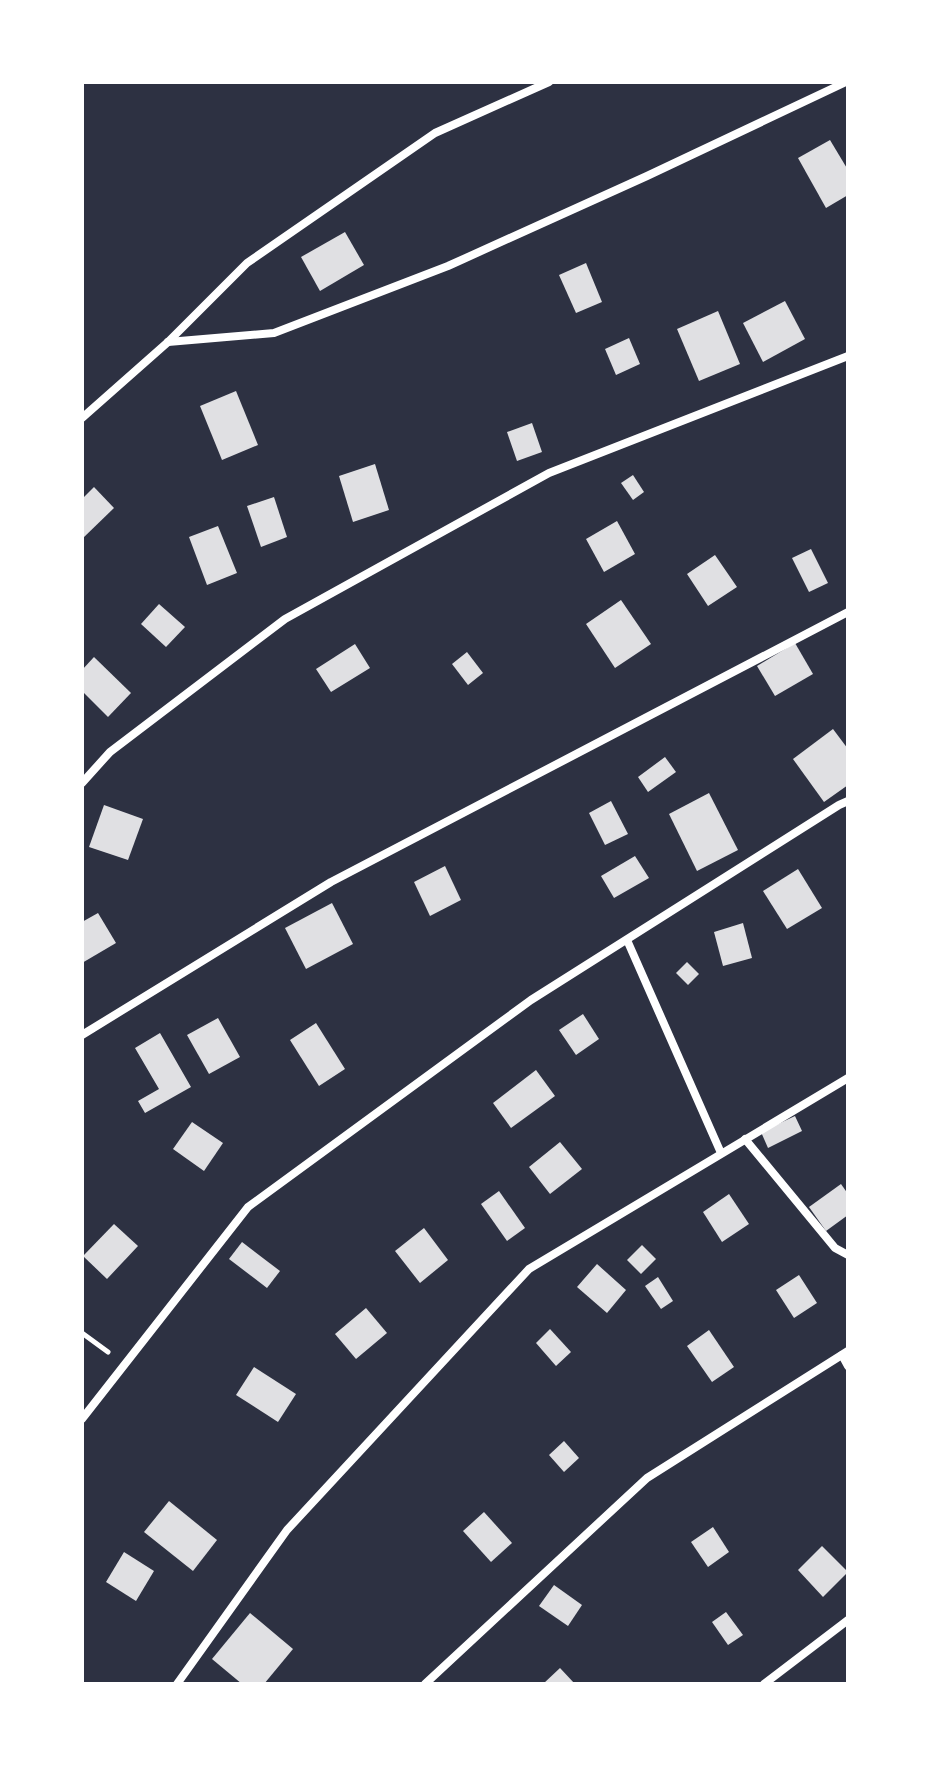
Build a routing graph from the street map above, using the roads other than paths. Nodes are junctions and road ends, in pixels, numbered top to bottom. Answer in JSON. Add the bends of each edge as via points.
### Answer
{"nodes":[{"id":1,"x":549,"y":82,"type":"edge"},
{"id":2,"x":846,"y":82,"type":"edge"},
{"id":3,"x":168,"y":342,"type":"junction"},
{"id":4,"x":848,"y":356,"type":"edge"},
{"id":5,"x":82,"y":418,"type":"edge"},
{"id":6,"x":848,"y":612,"type":"edge"},
{"id":7,"x":82,"y":783,"type":"edge"},
{"id":8,"x":848,"y":801,"type":"edge"},
{"id":9,"x":627,"y":940,"type":"junction"},
{"id":10,"x":82,"y":1035,"type":"edge"},
{"id":11,"x":848,"y":1078,"type":"edge"},
{"id":12,"x":745,"y":1139,"type":"junction"},
{"id":13,"x":721,"y":1153,"type":"junction"},
{"id":14,"x":848,"y":1255,"type":"edge"},
{"id":15,"x":845,"y":1353,"type":"edge"},
{"id":16,"x":848,"y":1366,"type":"edge"},
{"id":17,"x":82,"y":1419,"type":"edge"},
{"id":18,"x":848,"y":1620,"type":"edge"},
{"id":19,"x":177,"y":1684,"type":"edge"},
{"id":20,"x":425,"y":1684,"type":"edge"},
{"id":21,"x":764,"y":1684,"type":"edge"}],
"edges":[{"from":1,"to":3,"type":"street","via":[[435,133],[340,197],[247,263]]},
{"from":2,"to":3,"type":"street","via":[[448,266],[274,333]]},
{"from":3,"to":5,"type":"street"},
{"from":4,"to":7,"type":"street","via":[[549,473],[285,619],[110,752]]},
{"from":6,"to":10,"type":"street","via":[[331,882]]},
{"from":8,"to":9,"type":"street"},
{"from":9,"to":13,"type":"street"},
{"from":9,"to":17,"type":"street","via":[[531,1000],[248,1207]]},
{"from":11,"to":12,"type":"street"},
{"from":12,"to":13,"type":"street"},
{"from":12,"to":14,"type":"street","via":[[835,1248]]},
{"from":13,"to":19,"type":"street","via":[[529,1269],[287,1530]]},
{"from":15,"to":16,"type":"street"},
{"from":15,"to":20,"type":"street","via":[[647,1478]]},
{"from":18,"to":21,"type":"street"}]}
